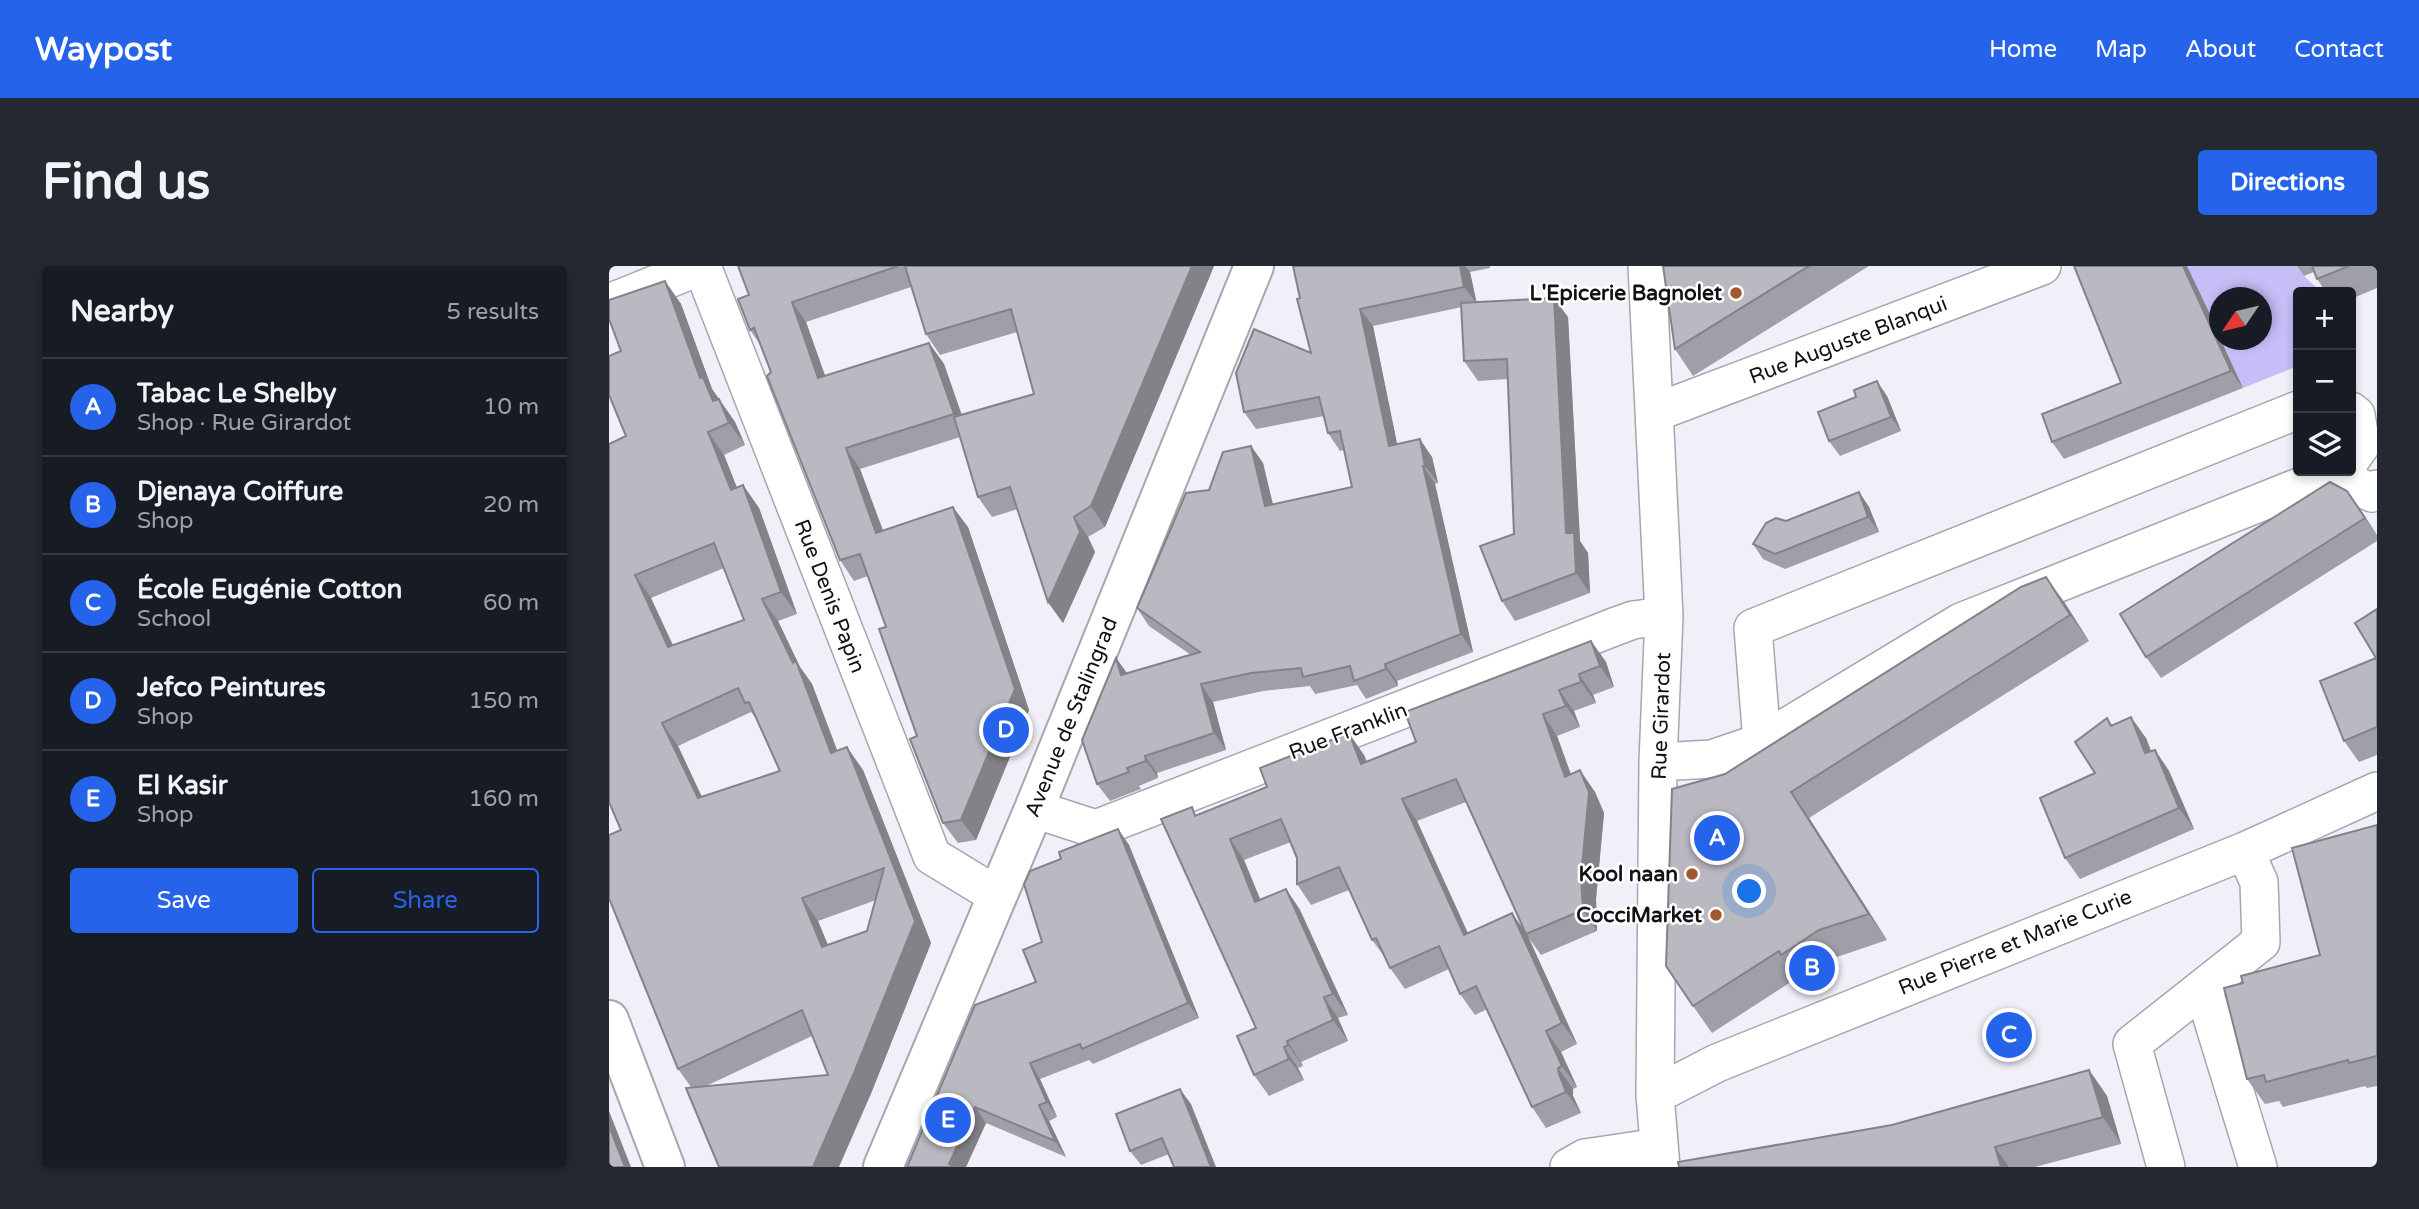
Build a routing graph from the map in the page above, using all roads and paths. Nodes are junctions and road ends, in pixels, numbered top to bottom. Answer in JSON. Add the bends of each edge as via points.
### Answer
{"nodes":[{"id":1,"x":701,"y":266,"type":"edge"},
{"id":2,"x":1254,"y":266,"type":"edge"},
{"id":3,"x":1647,"y":266,"type":"edge"},
{"id":4,"x":2042,"y":266,"type":"edge"},
{"id":5,"x":609,"y":303,"type":"edge"},
{"id":6,"x":2293,"y":412,"type":"edge"},
{"id":7,"x":1654,"y":413,"type":"junction"},
{"id":8,"x":2356,"y":420,"type":"edge"},
{"id":9,"x":2356,"y":452,"type":"edge"},
{"id":10,"x":2326,"y":476,"type":"edge"},
{"id":11,"x":2349,"y":476,"type":"edge"},
{"id":12,"x":2377,"y":489,"type":"edge"},
{"id":13,"x":1664,"y":616,"type":"junction"},
{"id":14,"x":1762,"y":742,"type":"junction"},
{"id":15,"x":1658,"y":762,"type":"junction"},
{"id":16,"x":2377,"y":791,"type":"edge"},
{"id":17,"x":1034,"y":809,"type":"junction"},
{"id":18,"x":2245,"y":851,"type":"junction"},
{"id":19,"x":996,"y":895,"type":"junction"},
{"id":20,"x":2203,"y":988,"type":"junction"},
{"id":21,"x":609,"y":1020,"type":"edge"},
{"id":22,"x":1655,"y":1095,"type":"junction"},
{"id":23,"x":1660,"y":1157,"type":"edge"},
{"id":24,"x":665,"y":1167,"type":"edge"},
{"id":25,"x":883,"y":1167,"type":"edge"},
{"id":26,"x":1569,"y":1167,"type":"edge"},
{"id":27,"x":2166,"y":1167,"type":"edge"},
{"id":28,"x":2258,"y":1167,"type":"edge"}],
"edges":[{"from":1,"to":5,"type":"street"},
{"from":1,"to":19,"type":"street","name":"Rue Denis Papin","via":[[932,856]]},
{"from":2,"to":17,"type":"main road","name":"Avenue de Stalingrad"},
{"from":3,"to":7,"type":"street","name":"Rue Girardot"},
{"from":4,"to":7,"type":"street","name":"Rue Auguste Blanqui"},
{"from":6,"to":14,"type":"street","via":[[1753,628]]},
{"from":7,"to":13,"type":"street","name":"Rue Girardot"},
{"from":8,"to":9,"type":"street","via":[[2361,445]]},
{"from":10,"to":14,"type":"street","via":[[1961,622]]},
{"from":11,"to":12,"type":"street","via":[[2355,485],[2372,493]]},
{"from":13,"to":15,"type":"street","name":"Rue Girardot"},
{"from":13,"to":17,"type":"street","name":"Rue Franklin","via":[[1614,627],[1096,829]]},
{"from":14,"to":15,"type":"street","via":[[1712,759]]},
{"from":15,"to":22,"type":"street","name":"Rue Girardot"},
{"from":16,"to":18,"type":"street","name":"Rue Pierre et Marie Curie"},
{"from":17,"to":19,"type":"main road","name":"Avenue de Stalingrad"},
{"from":18,"to":20,"type":"street","via":[[2259,882],[2261,942]]},
{"from":18,"to":22,"type":"street","name":"Rue Pierre et Marie Curie","via":[[1907,984],[1717,1063]]},
{"from":19,"to":25,"type":"main road","name":"Avenue de Stalingrad"},
{"from":20,"to":27,"type":"street","via":[[2132,1044]]},
{"from":20,"to":28,"type":"street"},
{"from":21,"to":24,"type":"main road"},
{"from":22,"to":23,"type":"street","name":"Rue Girardot"},
{"from":23,"to":26,"type":"street","via":[[1585,1158]]}]}
